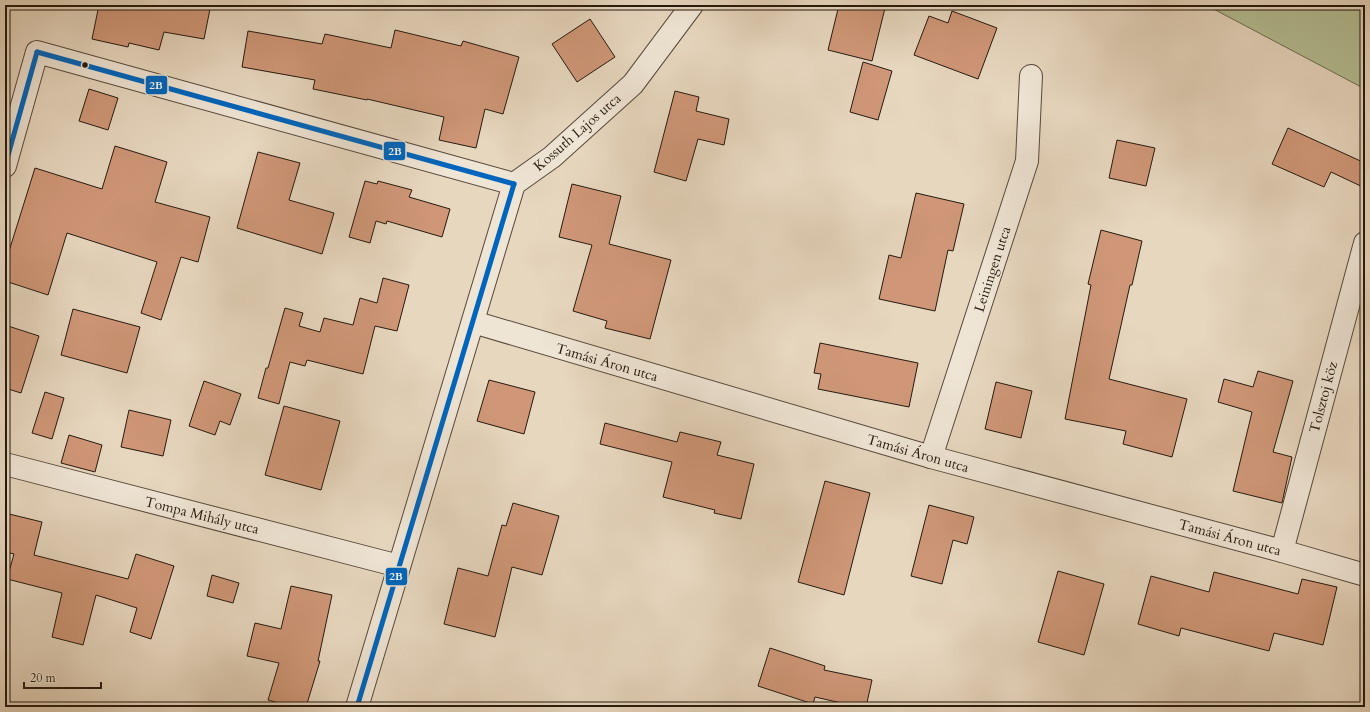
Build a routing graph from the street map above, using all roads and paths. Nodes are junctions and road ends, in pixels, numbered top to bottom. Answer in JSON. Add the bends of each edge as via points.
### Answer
{"nodes":[{"id":1,"x":692,"y":5,"type":"edge"},
{"id":2,"x":1031,"y":76,"type":"dead end"},
{"id":3,"x":5,"y":166,"type":"edge"},
{"id":4,"x":514,"y":184,"type":"junction"},
{"id":5,"x":1365,"y":243,"type":"edge"},
{"id":6,"x":473,"y":322,"type":"junction"},
{"id":7,"x":931,"y":457,"type":"junction"},
{"id":8,"x":5,"y":464,"type":"edge"},
{"id":9,"x":1282,"y":551,"type":"junction"},
{"id":10,"x":399,"y":566,"type":"junction"},
{"id":11,"x":1365,"y":574,"type":"edge"},
{"id":12,"x":356,"y":707,"type":"edge"}],
"edges":[{"from":1,"to":4,"type":"street","name":"Kossuth Lajos utca","via":[[633,84],[552,157]]},
{"from":2,"to":7,"type":"street","name":"Leiningen utca","via":[[1028,161]]},
{"from":3,"to":4,"type":"street","via":[[37,52]]},
{"from":4,"to":6,"type":"street"},
{"from":5,"to":9,"type":"street","name":"Tolsztoj köz"},
{"from":6,"to":7,"type":"street","name":"Tamási Áron utca"},
{"from":6,"to":10,"type":"street"},
{"from":7,"to":9,"type":"street","name":"Tamási Áron utca"},
{"from":8,"to":10,"type":"street","name":"Tompa Mihály utca"},
{"from":9,"to":11,"type":"street","name":"Tamási Áron utca"},
{"from":10,"to":12,"type":"street"}]}
